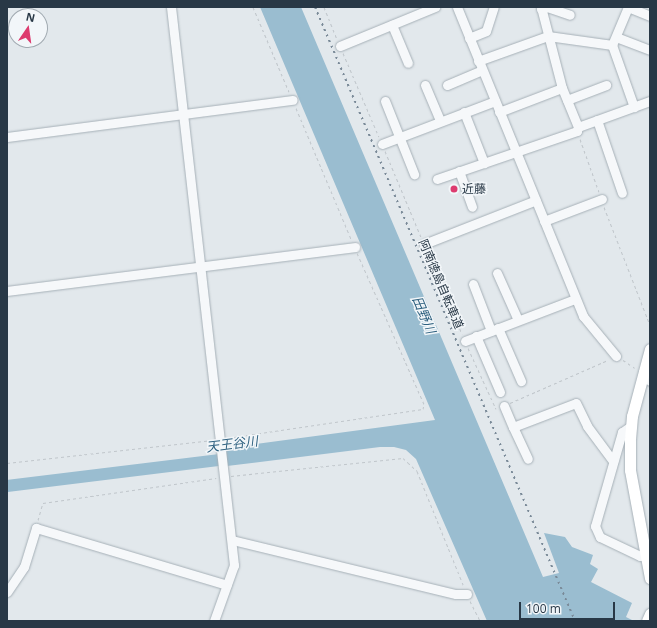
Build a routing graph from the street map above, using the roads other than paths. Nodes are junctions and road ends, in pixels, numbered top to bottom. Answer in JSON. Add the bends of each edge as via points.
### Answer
{"nodes":[{"id":1,"x":171,"y":7,"type":"edge"},
{"id":2,"x":435,"y":7,"type":"edge"},
{"id":3,"x":457,"y":7,"type":"edge"},
{"id":4,"x":494,"y":7,"type":"edge"},
{"id":5,"x":541,"y":8,"type":"edge"},
{"id":6,"x":570,"y":15,"type":"dead end"},
{"id":7,"x":650,"y":16,"type":"edge"},
{"id":8,"x":392,"y":24,"type":"junction"},
{"id":9,"x":548,"y":36,"type":"junction"},
{"id":10,"x":469,"y":38,"type":"junction"},
{"id":11,"x":614,"y":41,"type":"junction"},
{"id":12,"x":340,"y":46,"type":"road end"},
{"id":13,"x":650,"y":50,"type":"edge"},
{"id":14,"x":478,"y":60,"type":"junction"},
{"id":15,"x":408,"y":63,"type":"dead end"},
{"id":16,"x":482,"y":70,"type":"junction"},
{"id":17,"x":425,"y":85,"type":"dead end"},
{"id":18,"x":447,"y":85,"type":"dead end"},
{"id":19,"x":606,"y":85,"type":"dead end"},
{"id":20,"x":562,"y":88,"type":"junction"},
{"id":21,"x":293,"y":100,"type":"road end"},
{"id":22,"x":567,"y":100,"type":"junction"},
{"id":23,"x":385,"y":101,"type":"dead end"},
{"id":24,"x":494,"y":101,"type":"junction"},
{"id":25,"x":650,"y":101,"type":"edge"},
{"id":26,"x":634,"y":107,"type":"junction"},
{"id":27,"x":464,"y":112,"type":"junction"},
{"id":28,"x":499,"y":112,"type":"junction"},
{"id":29,"x":183,"y":114,"type":"junction"},
{"id":30,"x":597,"y":120,"type":"junction"},
{"id":31,"x":440,"y":122,"type":"junction"},
{"id":32,"x":577,"y":129,"type":"junction"},
{"id":33,"x":7,"y":137,"type":"edge"},
{"id":34,"x":400,"y":137,"type":"junction"},
{"id":35,"x":382,"y":144,"type":"road end"},
{"id":36,"x":515,"y":151,"type":"junction"},
{"id":37,"x":484,"y":162,"type":"junction"},
{"id":38,"x":459,"y":172,"type":"junction"},
{"id":39,"x":414,"y":174,"type":"dead end"},
{"id":40,"x":437,"y":179,"type":"dead end"},
{"id":41,"x":622,"y":193,"type":"dead end"},
{"id":42,"x":602,"y":199,"type":"road end"},
{"id":43,"x":536,"y":200,"type":"junction"},
{"id":44,"x":472,"y":207,"type":"dead end"},
{"id":45,"x":544,"y":221,"type":"junction"},
{"id":46,"x":424,"y":244,"type":"road end"},
{"id":47,"x":354,"y":247,"type":"road end"},
{"id":48,"x":200,"y":267,"type":"junction"},
{"id":49,"x":498,"y":273,"type":"dead end"},
{"id":50,"x":473,"y":284,"type":"dead end"},
{"id":51,"x":7,"y":291,"type":"edge"},
{"id":52,"x":575,"y":299,"type":"junction"},
{"id":53,"x":518,"y":320,"type":"junction"},
{"id":54,"x":494,"y":329,"type":"junction"},
{"id":55,"x":476,"y":336,"type":"junction"},
{"id":56,"x":465,"y":340,"type":"road end"},
{"id":57,"x":650,"y":349,"type":"edge"},
{"id":58,"x":616,"y":356,"type":"road end"},
{"id":59,"x":647,"y":376,"type":"edge"},
{"id":60,"x":521,"y":381,"type":"dead end"},
{"id":61,"x":500,"y":392,"type":"dead end"},
{"id":62,"x":504,"y":406,"type":"road end"},
{"id":63,"x":513,"y":426,"type":"junction"},
{"id":64,"x":631,"y":426,"type":"junction"},
{"id":65,"x":528,"y":459,"type":"dead end"},
{"id":66,"x":613,"y":461,"type":"junction"},
{"id":67,"x":232,"y":540,"type":"junction"},
{"id":68,"x":645,"y":555,"type":"junction"},
{"id":69,"x":650,"y":578,"type":"edge"},
{"id":70,"x":227,"y":585,"type":"junction"},
{"id":71,"x":7,"y":592,"type":"edge"},
{"id":72,"x":467,"y":594,"type":"road end"},
{"id":73,"x":650,"y":614,"type":"edge"},
{"id":74,"x":214,"y":621,"type":"edge"},
{"id":75,"x":647,"y":621,"type":"edge"}],
"edges":[{"from":1,"to":29,"type":"street"},
{"from":2,"to":8,"type":"street"},
{"from":3,"to":10,"type":"street"},
{"from":4,"to":10,"type":"street","via":[[486,31]]},
{"from":5,"to":6,"type":"street"},
{"from":5,"to":9,"type":"street"},
{"from":7,"to":11,"type":"street","via":[[628,7]]},
{"from":8,"to":12,"type":"street"},
{"from":8,"to":15,"type":"street"},
{"from":9,"to":11,"type":"street"},
{"from":9,"to":14,"type":"street"},
{"from":9,"to":20,"type":"street"},
{"from":10,"to":14,"type":"street"},
{"from":11,"to":13,"type":"street"},
{"from":11,"to":26,"type":"street"},
{"from":14,"to":16,"type":"street"},
{"from":16,"to":18,"type":"street"},
{"from":16,"to":24,"type":"street"},
{"from":17,"to":31,"type":"street"},
{"from":19,"to":22,"type":"street"},
{"from":20,"to":22,"type":"street"},
{"from":20,"to":28,"type":"street"},
{"from":21,"to":29,"type":"street"},
{"from":22,"to":32,"type":"street"},
{"from":23,"to":34,"type":"street"},
{"from":24,"to":27,"type":"street"},
{"from":24,"to":28,"type":"street"},
{"from":25,"to":26,"type":"street"},
{"from":26,"to":30,"type":"street"},
{"from":27,"to":31,"type":"street"},
{"from":27,"to":37,"type":"street"},
{"from":28,"to":36,"type":"street"},
{"from":29,"to":33,"type":"street"},
{"from":29,"to":48,"type":"street"},
{"from":30,"to":32,"type":"street"},
{"from":30,"to":41,"type":"street"},
{"from":31,"to":34,"type":"street"},
{"from":32,"to":36,"type":"street"},
{"from":34,"to":35,"type":"street"},
{"from":34,"to":39,"type":"street"},
{"from":36,"to":37,"type":"street"},
{"from":36,"to":43,"type":"street"},
{"from":37,"to":38,"type":"street"},
{"from":38,"to":40,"type":"street"},
{"from":38,"to":44,"type":"street"},
{"from":42,"to":45,"type":"street"},
{"from":43,"to":45,"type":"street"},
{"from":43,"to":46,"type":"street"},
{"from":45,"to":52,"type":"street"},
{"from":47,"to":48,"type":"street"},
{"from":48,"to":51,"type":"street"},
{"from":48,"to":67,"type":"street"},
{"from":49,"to":53,"type":"street"},
{"from":50,"to":54,"type":"street"},
{"from":52,"to":53,"type":"street"},
{"from":52,"to":58,"type":"street","via":[[583,316]]},
{"from":53,"to":54,"type":"street"},
{"from":54,"to":55,"type":"street"},
{"from":54,"to":60,"type":"street"},
{"from":55,"to":56,"type":"street"},
{"from":55,"to":61,"type":"street"},
{"from":57,"to":59,"type":"main road"},
{"from":59,"to":64,"type":"main road"},
{"from":62,"to":63,"type":"street"},
{"from":63,"to":65,"type":"street"},
{"from":63,"to":66,"type":"street","via":[[576,403],[587,426]]},
{"from":64,"to":66,"type":"street","via":[[622,432]]},
{"from":64,"to":68,"type":"main road","via":[[630,470]]},
{"from":66,"to":68,"type":"street","via":[[596,518],[597,533],[640,556]]},
{"from":67,"to":70,"type":"street","via":[[234,565]]},
{"from":67,"to":72,"type":"street","via":[[456,594]]},
{"from":68,"to":69,"type":"main road"},
{"from":70,"to":71,"type":"street","via":[[36,528],[24,567]]},
{"from":70,"to":74,"type":"street"},
{"from":73,"to":75,"type":"main road"}]}
